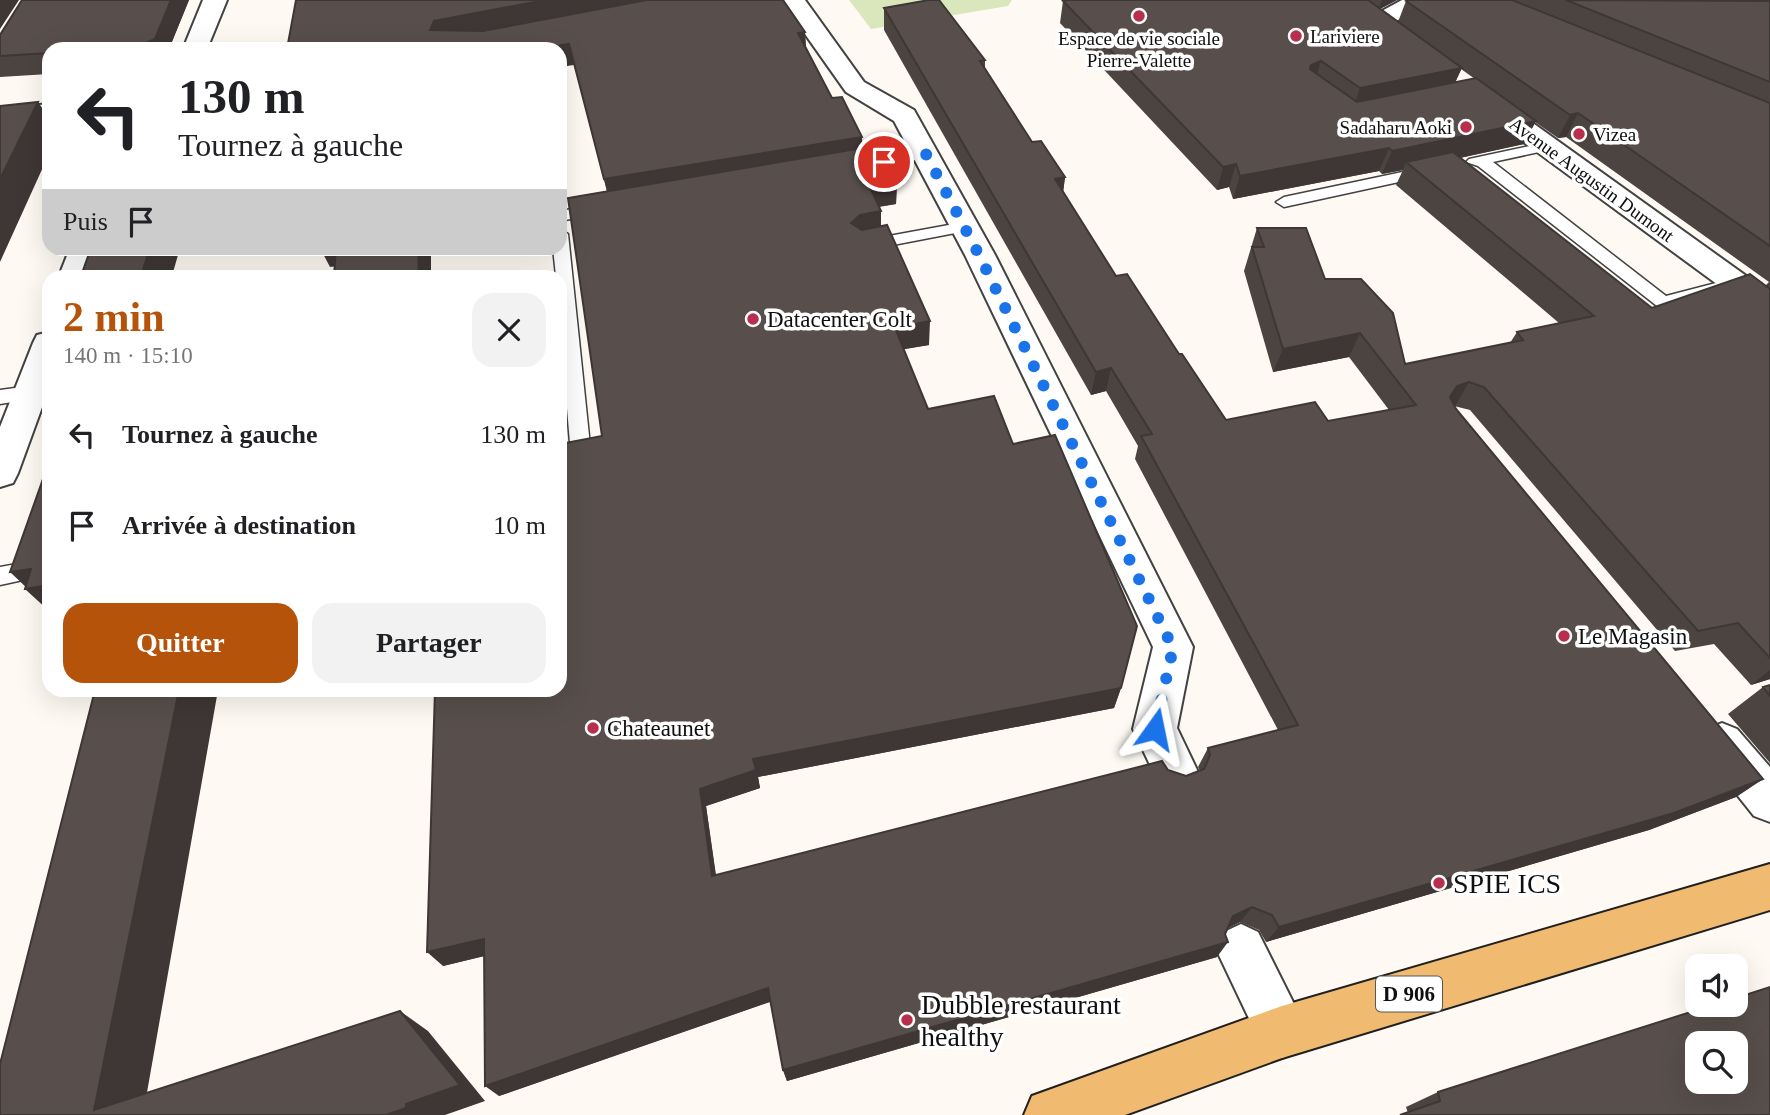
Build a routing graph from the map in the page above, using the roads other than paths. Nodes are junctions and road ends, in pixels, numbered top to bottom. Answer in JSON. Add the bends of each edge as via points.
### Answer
{"nodes":[{"id":1,"x":215,"y":0,"type":"edge"},
{"id":2,"x":793,"y":0,"type":"edge"},
{"id":3,"x":1419,"y":0,"type":"edge"},
{"id":4,"x":1377,"y":23,"type":"edge"},
{"id":5,"x":198,"y":42,"type":"edge"},
{"id":6,"x":1463,"y":85,"type":"edge"},
{"id":7,"x":42,"y":114,"type":"edge"},
{"id":8,"x":0,"y":117,"type":"edge"},
{"id":9,"x":1548,"y":146,"type":"junction"},
{"id":10,"x":926,"y":154,"type":"junction"},
{"id":11,"x":1482,"y":161,"type":"junction"},
{"id":12,"x":847,"y":168,"type":"edge"},
{"id":13,"x":1284,"y":202,"type":"edge"},
{"id":14,"x":615,"y":206,"type":"edge"},
{"id":15,"x":567,"y":215,"type":"edge"},
{"id":16,"x":965,"y":228,"type":"junction"},
{"id":17,"x":862,"y":246,"type":"edge"},
{"id":18,"x":1735,"y":283,"type":"junction"},
{"id":19,"x":567,"y":308,"type":"edge"},
{"id":20,"x":1770,"y":308,"type":"edge"},
{"id":21,"x":42,"y":361,"type":"edge"},
{"id":22,"x":26,"y":401,"type":"edge"},
{"id":23,"x":581,"y":455,"type":"edge"},
{"id":24,"x":0,"y":474,"type":"edge"},
{"id":25,"x":42,"y":569,"type":"edge"},
{"id":26,"x":0,"y":576,"type":"edge"},
{"id":27,"x":1700,"y":716,"type":"edge"},
{"id":28,"x":1176,"y":772,"type":"edge"},
{"id":29,"x":1770,"y":801,"type":"edge"},
{"id":30,"x":1770,"y":887,"type":"edge"},
{"id":31,"x":1241,"y":949,"type":"edge"},
{"id":32,"x":1282,"y":1032,"type":"junction"},
{"id":33,"x":1051,"y":1115,"type":"edge"}],
"edges":[{"from":1,"to":5,"type":"street"},
{"from":2,"to":10,"type":"street","via":[[855,88],[905,116]]},
{"from":3,"to":4,"type":"street"},
{"from":6,"to":9,"type":"street","name":"Avenue Augustin Dumont"},
{"from":7,"to":8,"type":"street"},
{"from":9,"to":11,"type":"lane"},
{"from":9,"to":18,"type":"street","name":"Avenue Augustin Dumont"},
{"from":10,"to":12,"type":"lane"},
{"from":10,"to":16,"type":"street"},
{"from":11,"to":13,"type":"lane"},
{"from":11,"to":18,"type":"lane","via":[[1664,302]]},
{"from":14,"to":15,"type":"lane"},
{"from":16,"to":17,"type":"lane"},
{"from":16,"to":28,"type":"street","via":[[1173,648],[1155,729]]},
{"from":18,"to":20,"type":"street","name":"Avenue Augustin Dumont"},
{"from":19,"to":23,"type":"lane"},
{"from":21,"to":22,"type":"street"},
{"from":22,"to":24,"type":"street"},
{"from":25,"to":26,"type":"lane"},
{"from":27,"to":29,"type":"street"},
{"from":30,"to":32,"type":"main road","number":"D 906"},
{"from":31,"to":32,"type":"street"},
{"from":32,"to":33,"type":"main road","number":"D 906"}]}
